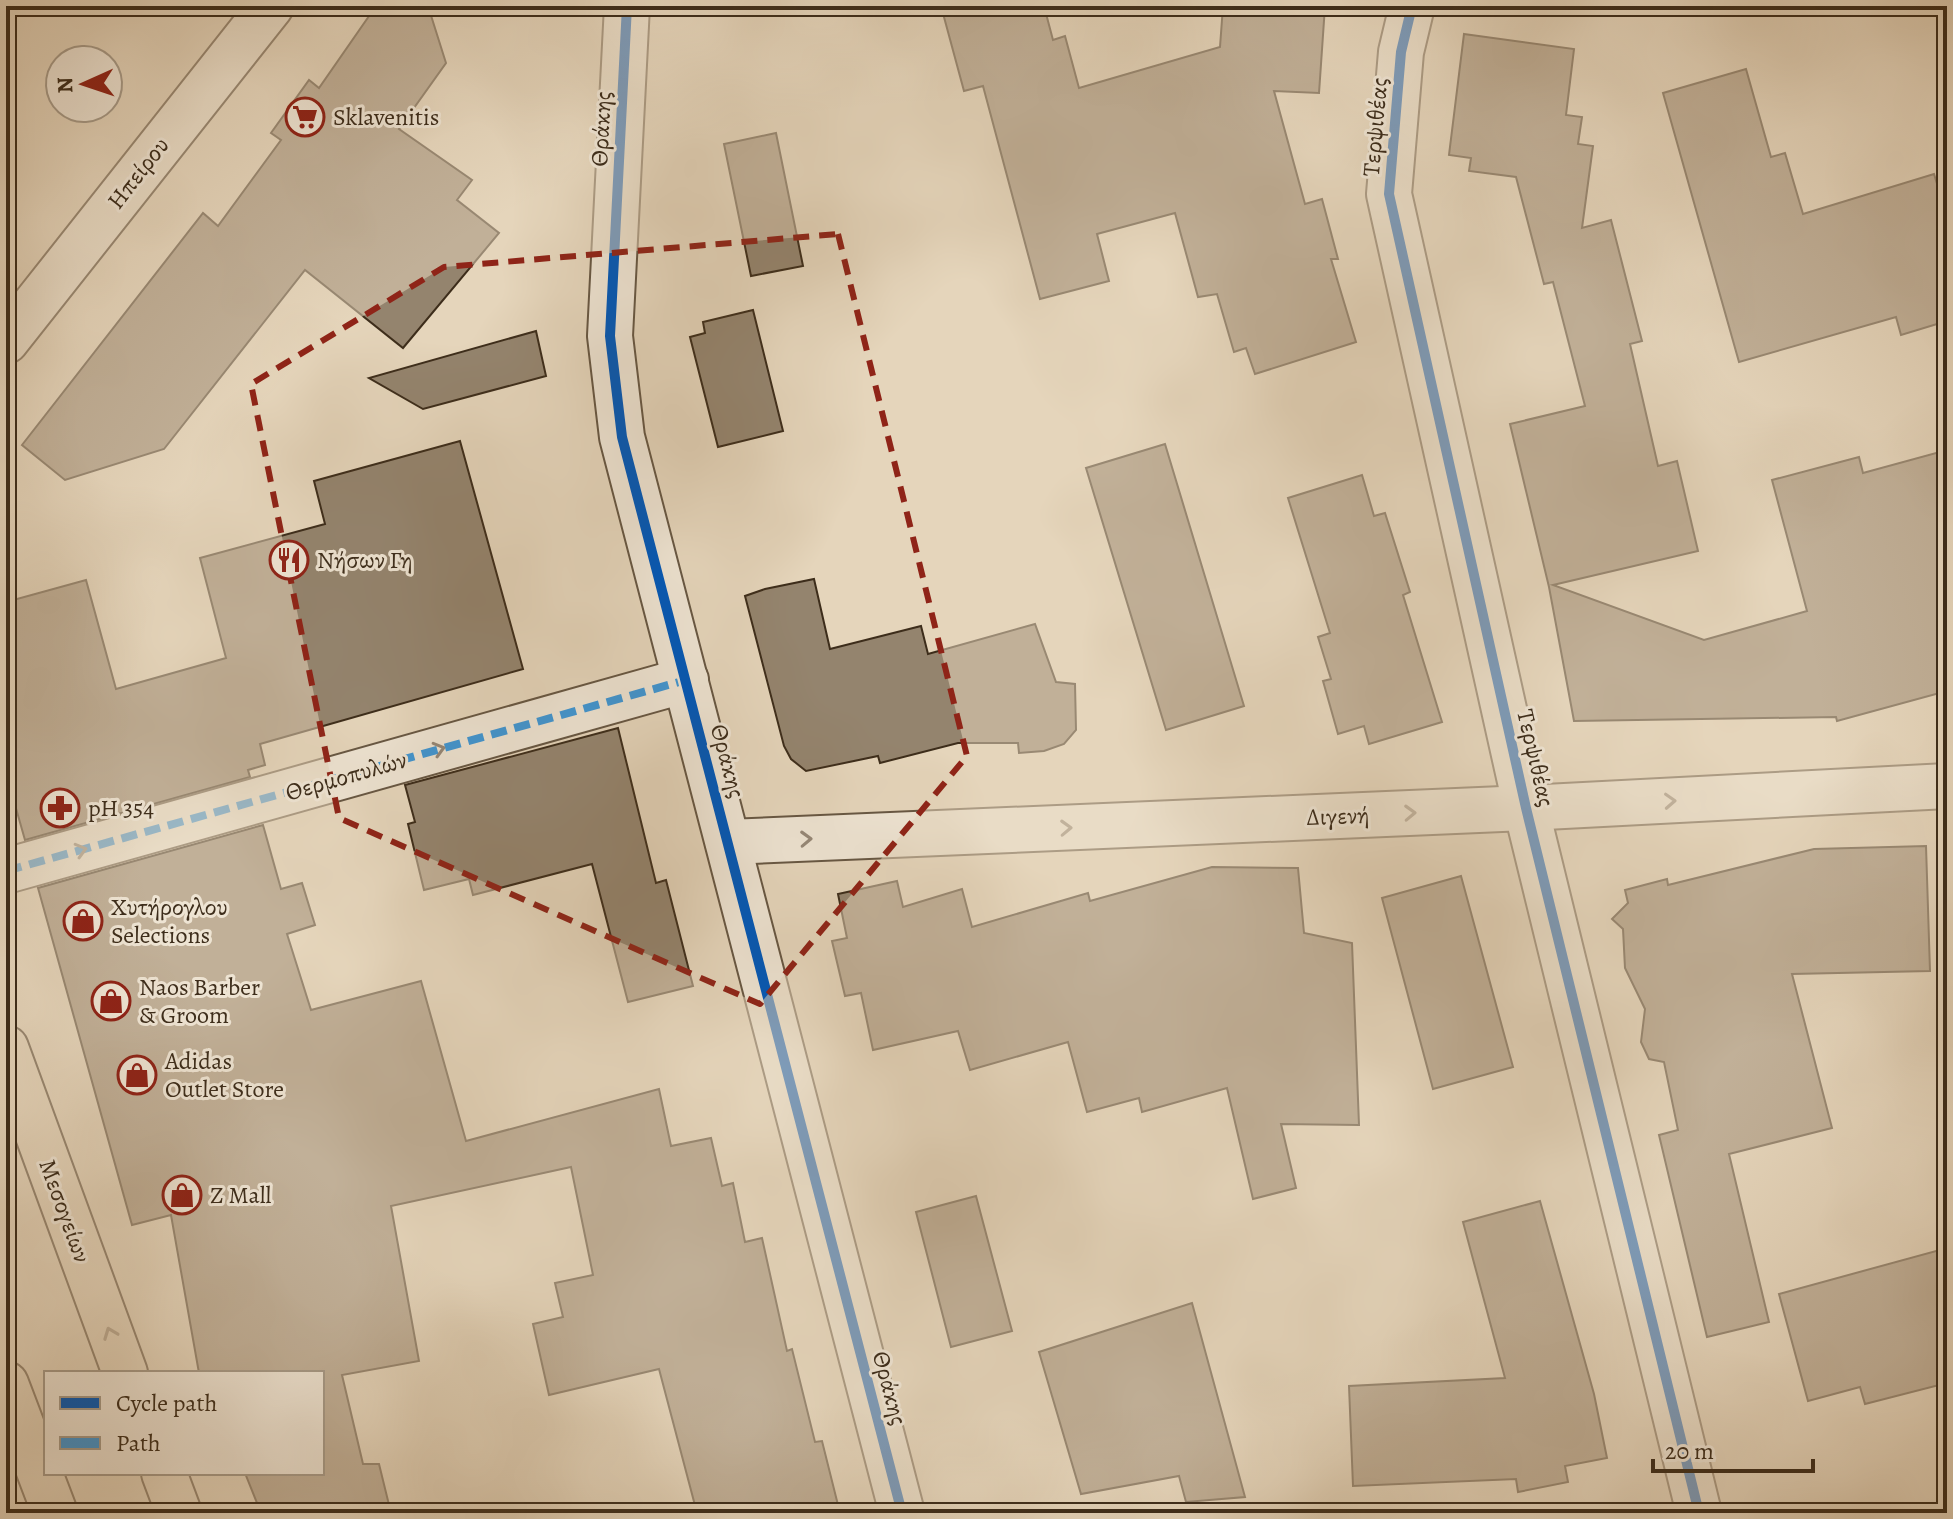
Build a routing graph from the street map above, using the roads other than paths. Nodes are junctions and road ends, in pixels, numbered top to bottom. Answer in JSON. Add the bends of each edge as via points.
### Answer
{"nodes":[{"id":1,"x":271,"y":6,"type":"edge"},
{"id":2,"x":627,"y":6,"type":"edge"},
{"id":3,"x":1412,"y":6,"type":"edge"},
{"id":4,"x":6,"y":341,"type":"edge"},
{"id":5,"x":686,"y":680,"type":"junction"},
{"id":6,"x":1947,"y":786,"type":"edge"},
{"id":7,"x":1526,"y":808,"type":"junction"},
{"id":8,"x":728,"y":842,"type":"junction"},
{"id":9,"x":6,"y":871,"type":"edge"},
{"id":10,"x":6,"y":1048,"type":"edge"},
{"id":11,"x":124,"y":1371,"type":"edge"},
{"id":12,"x":6,"y":1384,"type":"edge"},
{"id":13,"x":165,"y":1475,"type":"edge"},
{"id":14,"x":55,"y":1513,"type":"edge"},
{"id":15,"x":179,"y":1513,"type":"edge"},
{"id":16,"x":902,"y":1513,"type":"edge"},
{"id":17,"x":1699,"y":1513,"type":"edge"}],
"edges":[{"from":1,"to":4,"type":"street","name":"Ηπείρου"},
{"from":2,"to":5,"type":"street","name":"Θράκης","via":[[610,336],[622,437]]},
{"from":3,"to":7,"type":"street","name":"Τερψιθέας","via":[[1401,52],[1389,194]]},
{"from":5,"to":8,"type":"street","name":"Θράκης"},
{"from":9,"to":5,"type":"street","name":"Θερμοπυλών","one_way":true},
{"from":7,"to":6,"type":"street","name":"Διγενή","one_way":true},
{"from":8,"to":7,"type":"street","name":"Διγενή","one_way":true},
{"from":7,"to":17,"type":"street","name":"Τερψιθέας"},
{"from":8,"to":16,"type":"street","name":"Θράκης"},
{"from":11,"to":10,"type":"main road","name":"Μεσογείων","one_way":true},
{"from":12,"to":14,"type":"main road"},
{"from":13,"to":15,"type":"main road"}]}
